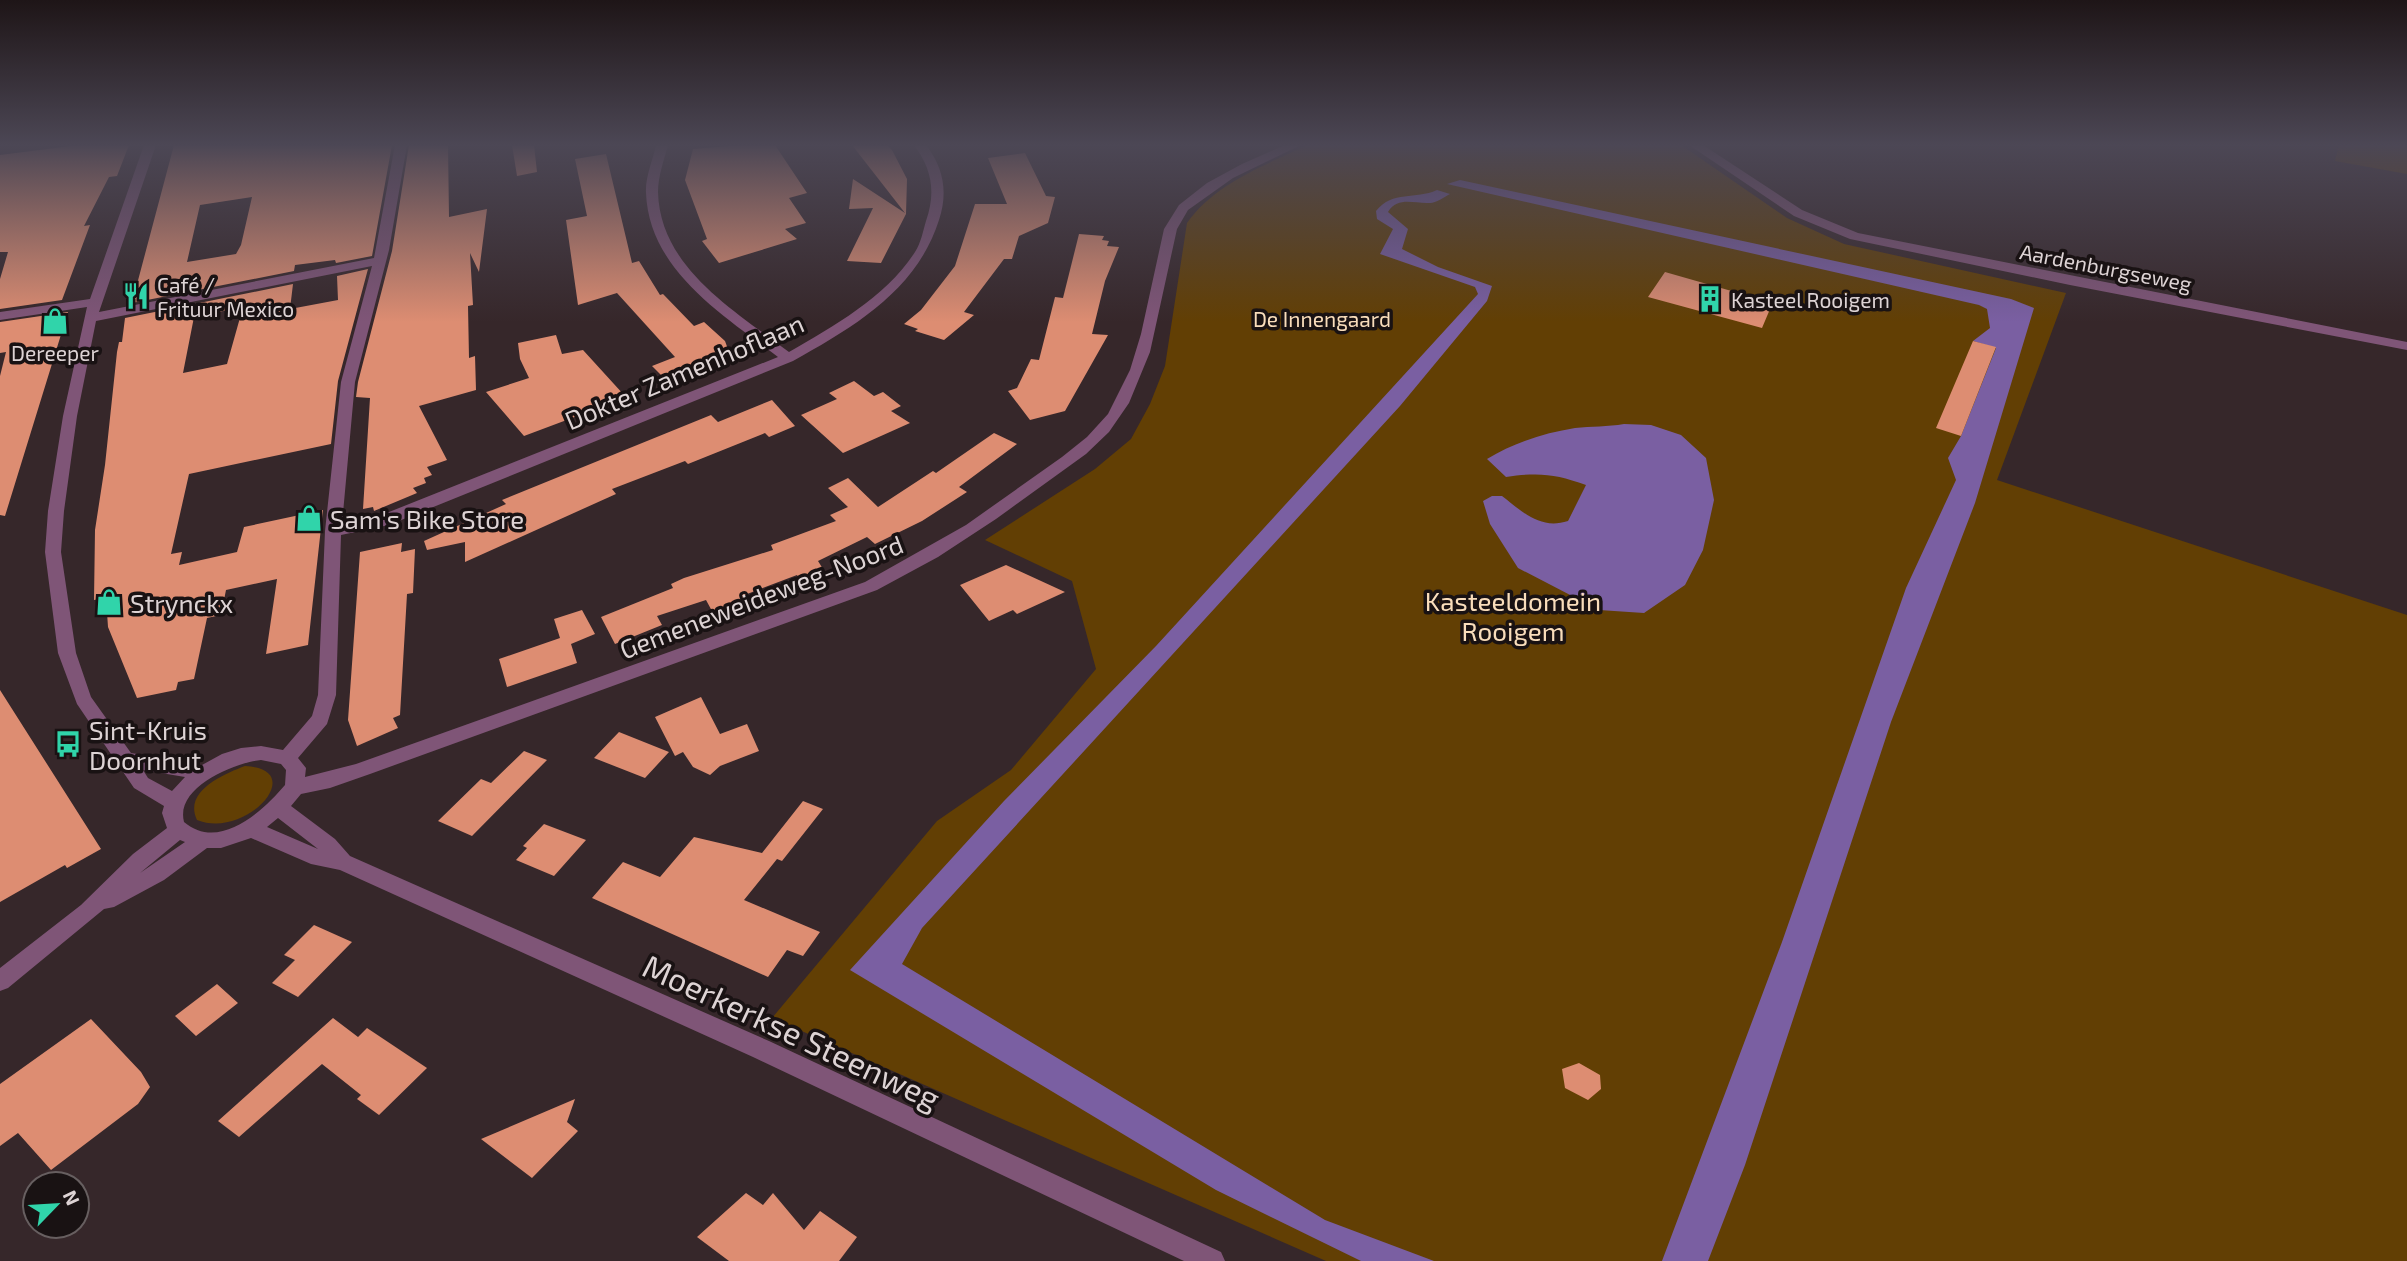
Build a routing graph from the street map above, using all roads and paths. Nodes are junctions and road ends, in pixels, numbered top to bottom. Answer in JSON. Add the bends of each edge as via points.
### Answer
{"nodes":[{"id":1,"x":129,"y":204,"type":"edge"},
{"id":2,"x":390,"y":204,"type":"edge"},
{"id":3,"x":654,"y":204,"type":"edge"},
{"id":4,"x":939,"y":204,"type":"edge"},
{"id":5,"x":1189,"y":204,"type":"edge"},
{"id":6,"x":1784,"y":204,"type":"edge"},
{"id":7,"x":380,"y":261,"type":"junction"},
{"id":8,"x":95,"y":302,"type":"junction"},
{"id":9,"x":0,"y":316,"type":"edge"},
{"id":10,"x":90,"y":318,"type":"junction"},
{"id":11,"x":2407,"y":346,"type":"edge"},
{"id":12,"x":788,"y":358,"type":"junction"},
{"id":13,"x":333,"y":531,"type":"junction"},
{"id":14,"x":287,"y":758,"type":"junction"},
{"id":15,"x":127,"y":760,"type":"junction"},
{"id":16,"x":204,"y":773,"type":"junction"},
{"id":17,"x":295,"y":787,"type":"junction"},
{"id":18,"x":175,"y":803,"type":"junction"},
{"id":19,"x":279,"y":808,"type":"junction"},
{"id":20,"x":255,"y":827,"type":"junction"},
{"id":21,"x":179,"y":830,"type":"junction"},
{"id":22,"x":202,"y":841,"type":"junction"},
{"id":23,"x":344,"y":862,"type":"junction"},
{"id":24,"x":88,"y":911,"type":"junction"},
{"id":25,"x":0,"y":981,"type":"edge"},
{"id":26,"x":1178,"y":1254,"type":"edge"},
{"id":27,"x":1212,"y":1261,"type":"edge"}],
"edges":[{"from":1,"to":8,"type":"street"},
{"from":2,"to":7,"type":"street"},
{"from":3,"to":12,"type":"street","via":[[659,234],[694,284]]},
{"from":4,"to":12,"type":"street","name":"Dokter Zamenhoflaan","via":[[920,254],[888,291],[847,325]]},
{"from":5,"to":17,"type":"street","name":"Gemeneweideweg-Noord","via":[[1173,221],[1140,365],[1122,404],[1102,432],[1069,460],[964,536],[871,586],[363,769]]},
{"from":6,"to":11,"type":"street","name":"Aardenburgseweg","via":[[1854,236]]},
{"from":7,"to":10,"type":"street"},
{"from":7,"to":13,"type":"street","via":[[348,382]]},
{"from":8,"to":9,"type":"street"},
{"from":8,"to":10,"type":"street"},
{"from":10,"to":15,"type":"street","via":[[70,416],[53,552],[67,653],[79,688],[98,723]]},
{"from":12,"to":13,"type":"street","name":"Dokter Zamenhoflaan","via":[[383,521]]},
{"from":13,"to":14,"type":"street","via":[[327,695],[320,719]]},
{"from":14,"to":16,"type":"street","via":[[253,754],[230,759]]},
{"from":14,"to":17,"type":"street","via":[[296,768]]},
{"from":15,"to":16,"type":"street"},
{"from":15,"to":18,"type":"street","via":[[141,783]]},
{"from":16,"to":18,"type":"street"},
{"from":17,"to":19,"type":"street"},
{"from":18,"to":21,"type":"street","via":[[172,816]]},
{"from":19,"to":20,"type":"street"},
{"from":19,"to":23,"type":"street","name":"Moerkerkse Steenweg"},
{"from":20,"to":22,"type":"street"},
{"from":20,"to":23,"type":"street","name":"Moerkerkse Steenweg","via":[[318,858]]},
{"from":21,"to":22,"type":"street"},
{"from":21,"to":24,"type":"street","via":[[140,860]]},
{"from":22,"to":24,"type":"street","via":[[157,874]]},
{"from":23,"to":26,"type":"street","name":"Moerkerkse Steenweg","via":[[761,1049]]},
{"from":24,"to":25,"type":"street"},
{"from":26,"to":27,"type":"street","name":"Moerkerkse Steenweg"}]}
